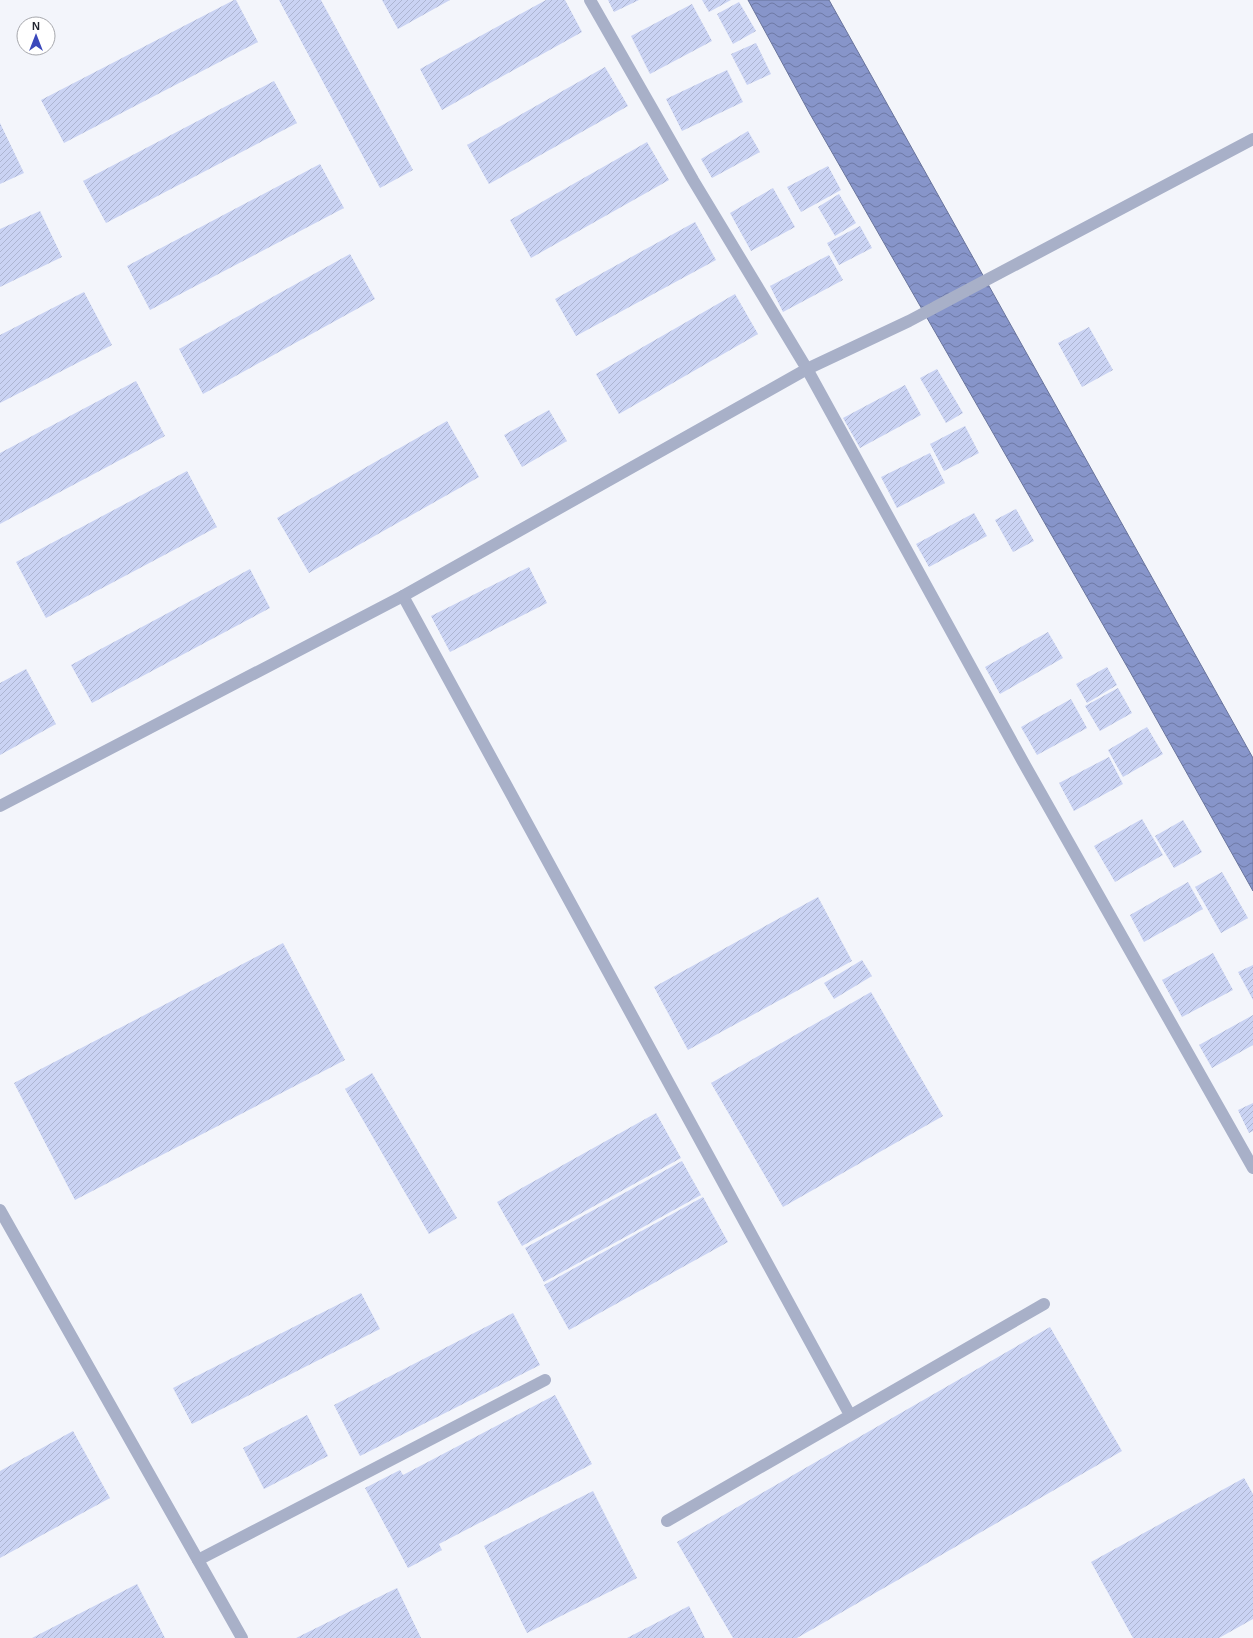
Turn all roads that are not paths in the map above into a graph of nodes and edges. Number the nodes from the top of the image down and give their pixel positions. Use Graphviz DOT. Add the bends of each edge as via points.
graph roads {
  1 [pos="590,0"];
  2 [pos="1253,139"];
  3 [pos="807,369"];
  4 [pos="403,596"];
  5 [pos="0,806"];
  6 [pos="1253,1168"];
  7 [pos="0,1210"];
  8 [pos="1044,1304"];
  9 [pos="545,1380"];
  10 [pos="850,1415"];
  11 [pos="667,1521"];
  12 [pos="198,1560"];
  13 [pos="242,1638"];
  1 -- 3 [label="street" via="693,180"];
  2 -- 3 [label="street" via="909,321"];
  3 -- 4 [label="street"];
  3 -- 6 [label="street" via="1022,760"];
  4 -- 5 [label="street"];
  4 -- 10 [label="street"];
  7 -- 12 [label="street"];
  8 -- 10 [label="street"];
  9 -- 12 [label="street"];
  10 -- 11 [label="street"];
  12 -- 13 [label="street"];
}
